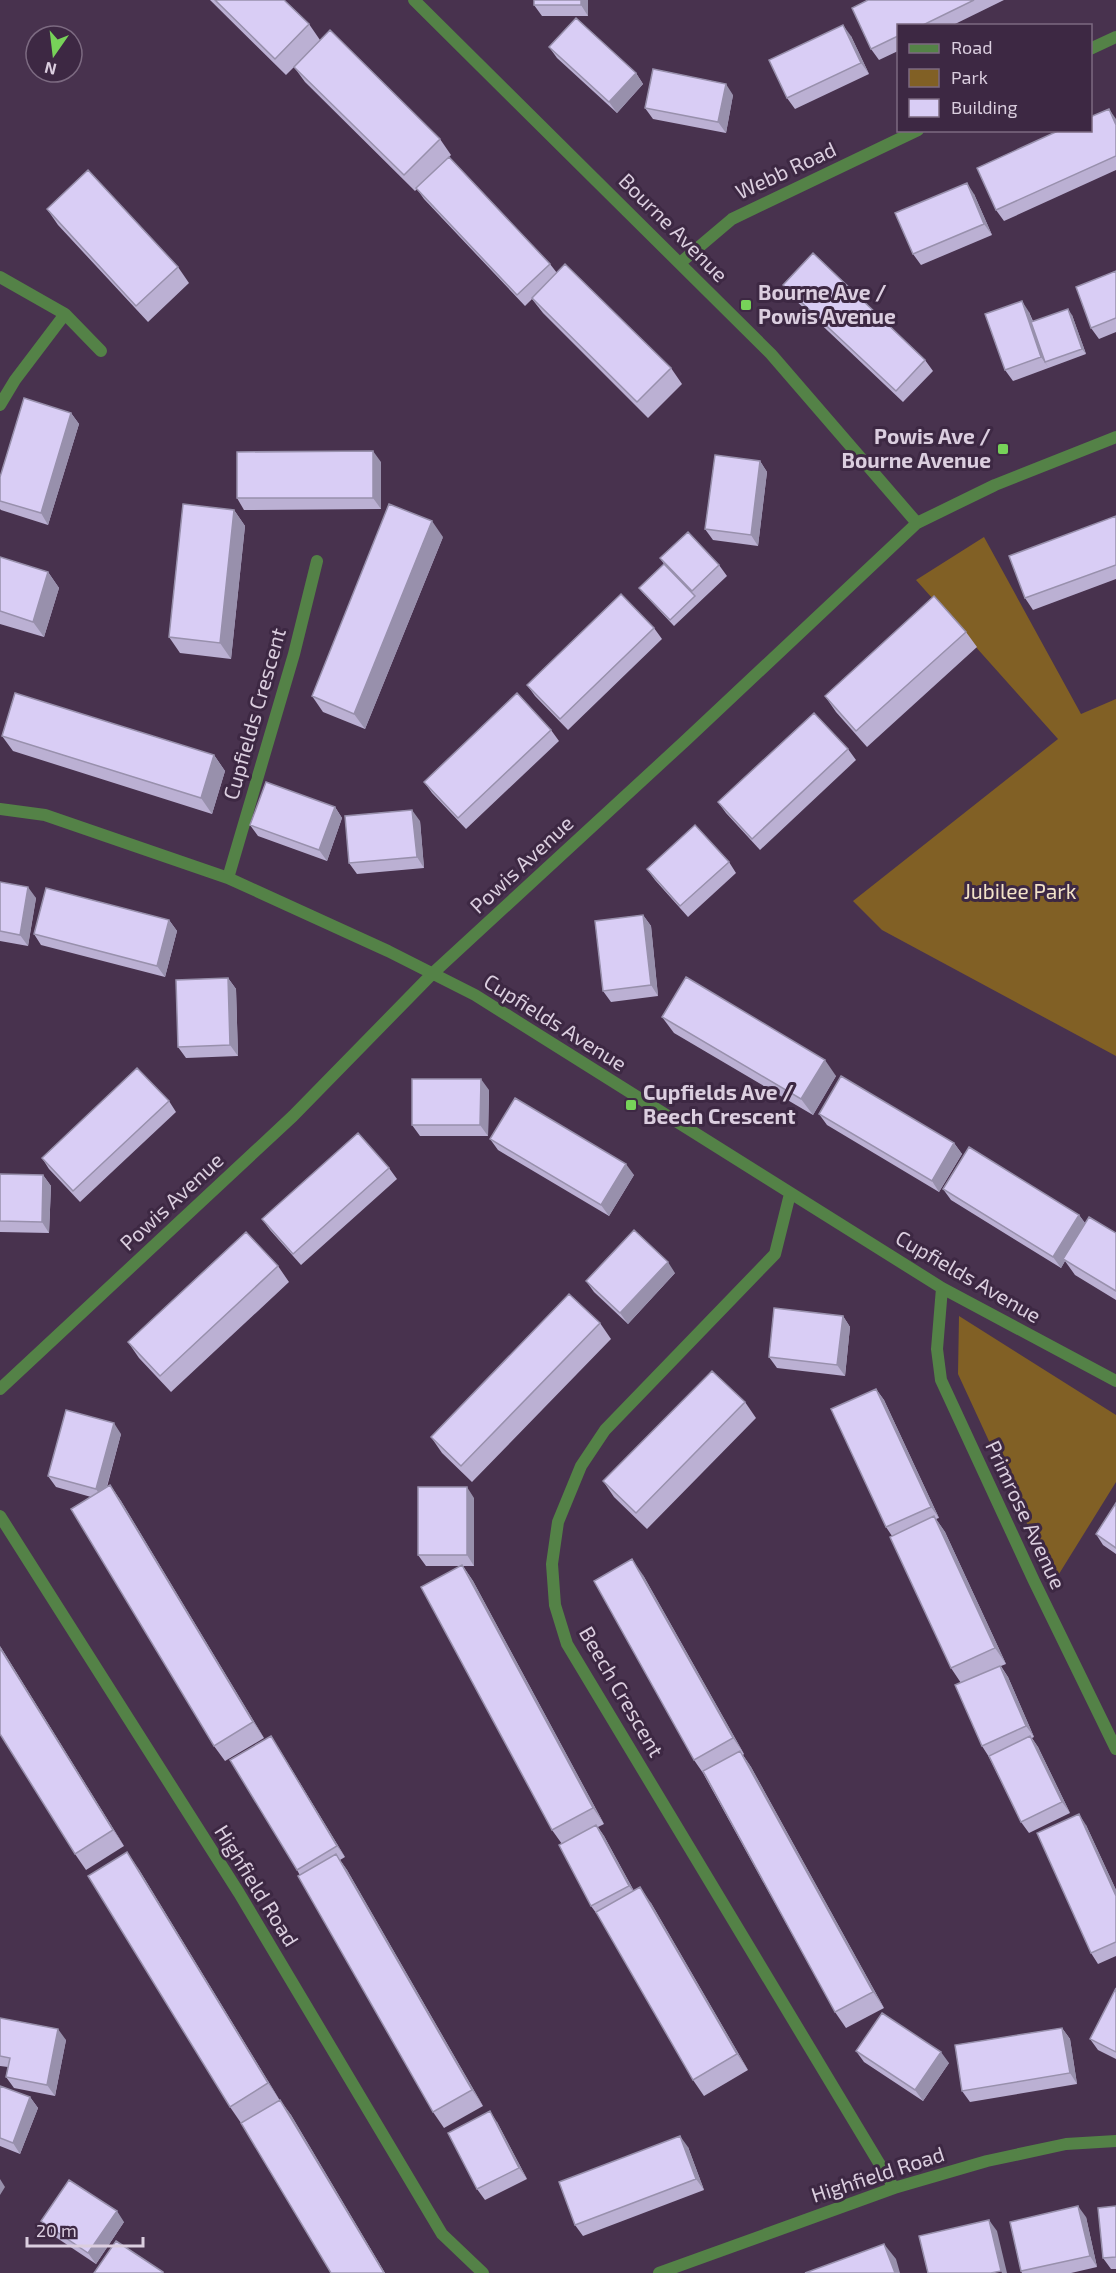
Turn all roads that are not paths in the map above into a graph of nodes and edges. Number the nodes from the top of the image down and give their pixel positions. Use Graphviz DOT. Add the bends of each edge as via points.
graph roads {
  1 [pos="414,0"];
  2 [pos="1116,37"];
  3 [pos="1092,48"];
  4 [pos="914,132"];
  5 [pos="680,263"];
  6 [pos="0,277"];
  7 [pos="65,314"];
  8 [pos="101,351"];
  9 [pos="0,405"];
  10 [pos="1116,437"];
  11 [pos="917,523"];
  12 [pos="316,561"];
  13 [pos="0,809"];
  14 [pos="228,878"];
  15 [pos="432,974"];
  16 [pos="790,1194"];
  17 [pos="942,1288"];
  18 [pos="1116,1381"];
  19 [pos="0,1389"];
  20 [pos="0,1516"];
  21 [pos="1116,1749"];
  22 [pos="1116,2141"];
  23 [pos="894,2188"];
  24 [pos="483,2273"];
  25 [pos="659,2273"];
  1 -- 5 [label="street, Bourne Avenue"];
  2 -- 3 [label="street"];
  4 -- 5 [label="street, Webb Road" via="732,219"];
  5 -- 11 [label="street, Bourne Avenue" via="771,354"];
  6 -- 7 [label="street"];
  7 -- 8 [label="street"];
  7 -- 9 [label="street"];
  10 -- 11 [label="street, Powis Avenue" via="995,485"];
  11 -- 15 [label="street, Powis Avenue"];
  12 -- 14 [label="street, Cupfields Crescent" via="294,654"];
  13 -- 14 [label="street, Cupfields Avenue" via="45,815"];
  14 -- 15 [label="street, Cupfields Avenue"];
  15 -- 16 [label="street, Cupfields Avenue" via="475,995"];
  15 -- 19 [label="street, Powis Avenue" via="293,1116"];
  16 -- 17 [label="street, Cupfields Avenue"];
  16 -- 23 [label="street, Beech Crescent" via="775,1254 605,1430 581,1466 558,1522 552,1564 555,1605 567,1644"];
  17 -- 18 [label="street, Cupfields Avenue"];
  17 -- 21 [label="street, Primrose Avenue" via="937,1349 941,1380"];
  20 -- 24 [label="street, Highfield Road" via="238,1893 442,2234"];
  22 -- 23 [label="street, Highfield Road" via="1066,2144"];
  23 -- 25 [label="street, Highfield Road"];
}
